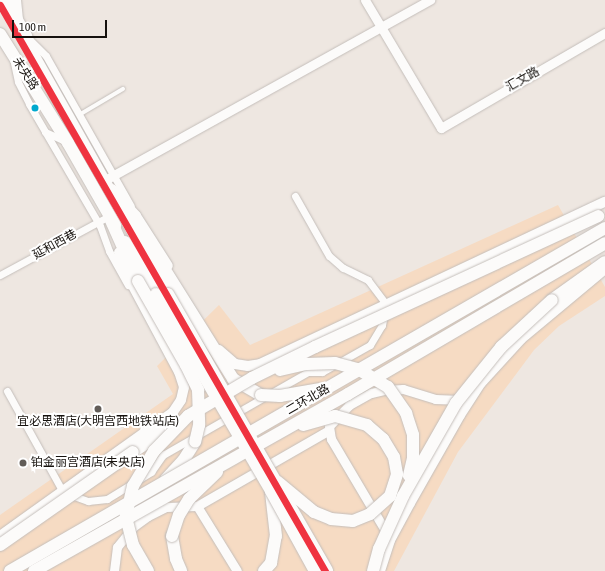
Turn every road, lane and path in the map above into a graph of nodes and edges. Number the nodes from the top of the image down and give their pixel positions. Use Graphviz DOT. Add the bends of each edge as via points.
graph roads {
  1 [pos="6,0"];
  2 [pos="16,0"];
  3 [pos="364,0"];
  4 [pos="430,0"];
  5 [pos="19,23"];
  6 [pos="379,26"];
  7 [pos="605,33"];
  8 [pos="0,34"];
  9 [pos="12,55"];
  10 [pos="123,90"];
  11 [pos="75,117"];
  12 [pos="84,123"];
  13 [pos="45,132"];
  14 [pos="68,143"];
  15 [pos="83,144"];
  16 [pos="109,180"];
  17 [pos="296,196"];
  18 [pos="605,202"];
  19 [pos="120,210"];
  20 [pos="601,214"];
  21 [pos="104,218"];
  22 [pos="605,228"];
  23 [pos="605,243"];
  24 [pos="605,262"];
  25 [pos="605,269"];
  26 [pos="0,275"];
  27 [pos="162,294"];
  28 [pos="386,304"];
  29 [pos="252,378"];
  30 [pos="332,386"];
  31 [pos="7,391"];
  32 [pos="470,399"];
  33 [pos="188,416"];
  34 [pos="329,430"];
  35 [pos="283,431"];
  36 [pos="229,460"];
  37 [pos="161,485"];
  38 [pos="274,486"];
  39 [pos="62,492"];
  40 [pos="403,496"];
  41 [pos="197,506"];
  42 [pos="0,536"];
  43 [pos="390,540"];
  44 [pos="0,545"];
  45 [pos="10,571"];
  46 [pos="34,571"];
  47 [pos="114,571"];
  48 [pos="148,571"];
  49 [pos="181,571"];
  50 [pos="237,571"];
  51 [pos="264,571"];
  52 [pos="315,571"];
  53 [pos="327,571"];
  54 [pos="373,571"];
  55 [pos="380,571"];
  1 -- 5 [label="main road, 未央路"];
  2 -- 5 [label="street"];
  3 -- 6 [label="street"];
  4 -- 6 [label="street"];
  5 -- 11 [label="main road, 未央路" via="35,58"];
  6 -- 7 [label="street, 汇文路" via="441,128"];
  6 -- 16 [label="street"];
  8 -- 9 [label="main road, 未央路"];
  9 -- 13 [label="street" via="18,82"];
  9 -- 14 [label="main road, 未央路"];
  10 -- 11 [label="lane"];
  11 -- 12 [label="street"];
  11 -- 15 [label="main road, 未央路"];
  12 -- 15 [label="street"];
  12 -- 16 [label="street"];
  13 -- 14 [label="street"];
  13 -- 21 [label="street"];
  14 -- 21 [label="main road, 未央路" via="97,194"];
  15 -- 16 [label="main road, 未央路"];
  16 -- 19 [label="main road, 未央路"];
  16 -- 28 [label="main road" via="136,216 218,348 235,364 260,364"];
  17 -- 28 [label="street" via="329,256 342,268 368,280"];
  18 -- 28 [label="main road"];
  19 -- 27 [label="main road, 未央路"];
  19 -- 30 [label="main road, bridge" via="160,262 233,379 261,395 296,394"];
  20 -- 29 [label="main road, bridge" via="382,314"];
  21 -- 26 [label="street, 延和西巷"];
  21 -- 27 [label="main road, 未央路"];
  21 -- 37 [label="main road, bridge" via="198,390 199,425 195,442 184,461"];
  21 -- 39 [label="main road" via="140,300 183,382 184,392 173,412"];
  22 -- 30 [label="main road, 二环北路, bridge"];
  23 -- 35 [label="main road, 二环北路, bridge"];
  24 -- 40 [label="main road, bridge" via="552,300 515,332 470,383 443,422"];
  25 -- 32 [label="main road" via="521,339 495,365"];
  27 -- 38 [label="main road, 未央路, bridge"];
  28 -- 39 [label="street" via="382,325 370,345 322,372 308,372 162,455 151,472 107,498 88,501"];
  29 -- 33 [label="main road, bridge"];
  29 -- 40 [label="main road, bridge" via="307,364 327,363 347,365 381,381 401,404 413,435 413,458"];
  30 -- 37 [label="main road, 二环北路, bridge"];
  31 -- 39 [label="street"];
  32 -- 34 [label="street" via="443,400 402,389 378,392 357,400 340,412"];
  32 -- 43 [label="main road"];
  33 -- 44 [label="main road, bridge"];
  33 -- 48 [label="main road, bridge" via="154,451 132,486 126,516 133,545"];
  34 -- 41 [label="street"];
  34 -- 43 [label="street" via="331,439"];
  35 -- 36 [label="main road, 二环北路, bridge"];
  35 -- 38 [label="main road, bridge" via="335,416 367,425 383,439 394,457 397,474 390,496 370,514 353,521 331,519 314,512"];
  36 -- 46 [label="main road, 二环北路, bridge"];
  36 -- 49 [label="main road, bridge" via="189,499 179,515 172,536"];
  37 -- 45 [label="main road, 二环北路, bridge"];
  38 -- 51 [label="main road" via="276,536 271,563"];
  38 -- 52 [label="main road, 未央路, bridge"];
  38 -- 53 [label="main road, 未央路, bridge"];
  39 -- 42 [label="main road"];
  40 -- 54 [label="main road, bridge" via="379,549"];
  41 -- 47 [label="street" via="166,507 134,526 117,547"];
  41 -- 50 [label="street"];
  43 -- 55 [label="main road"];
}
